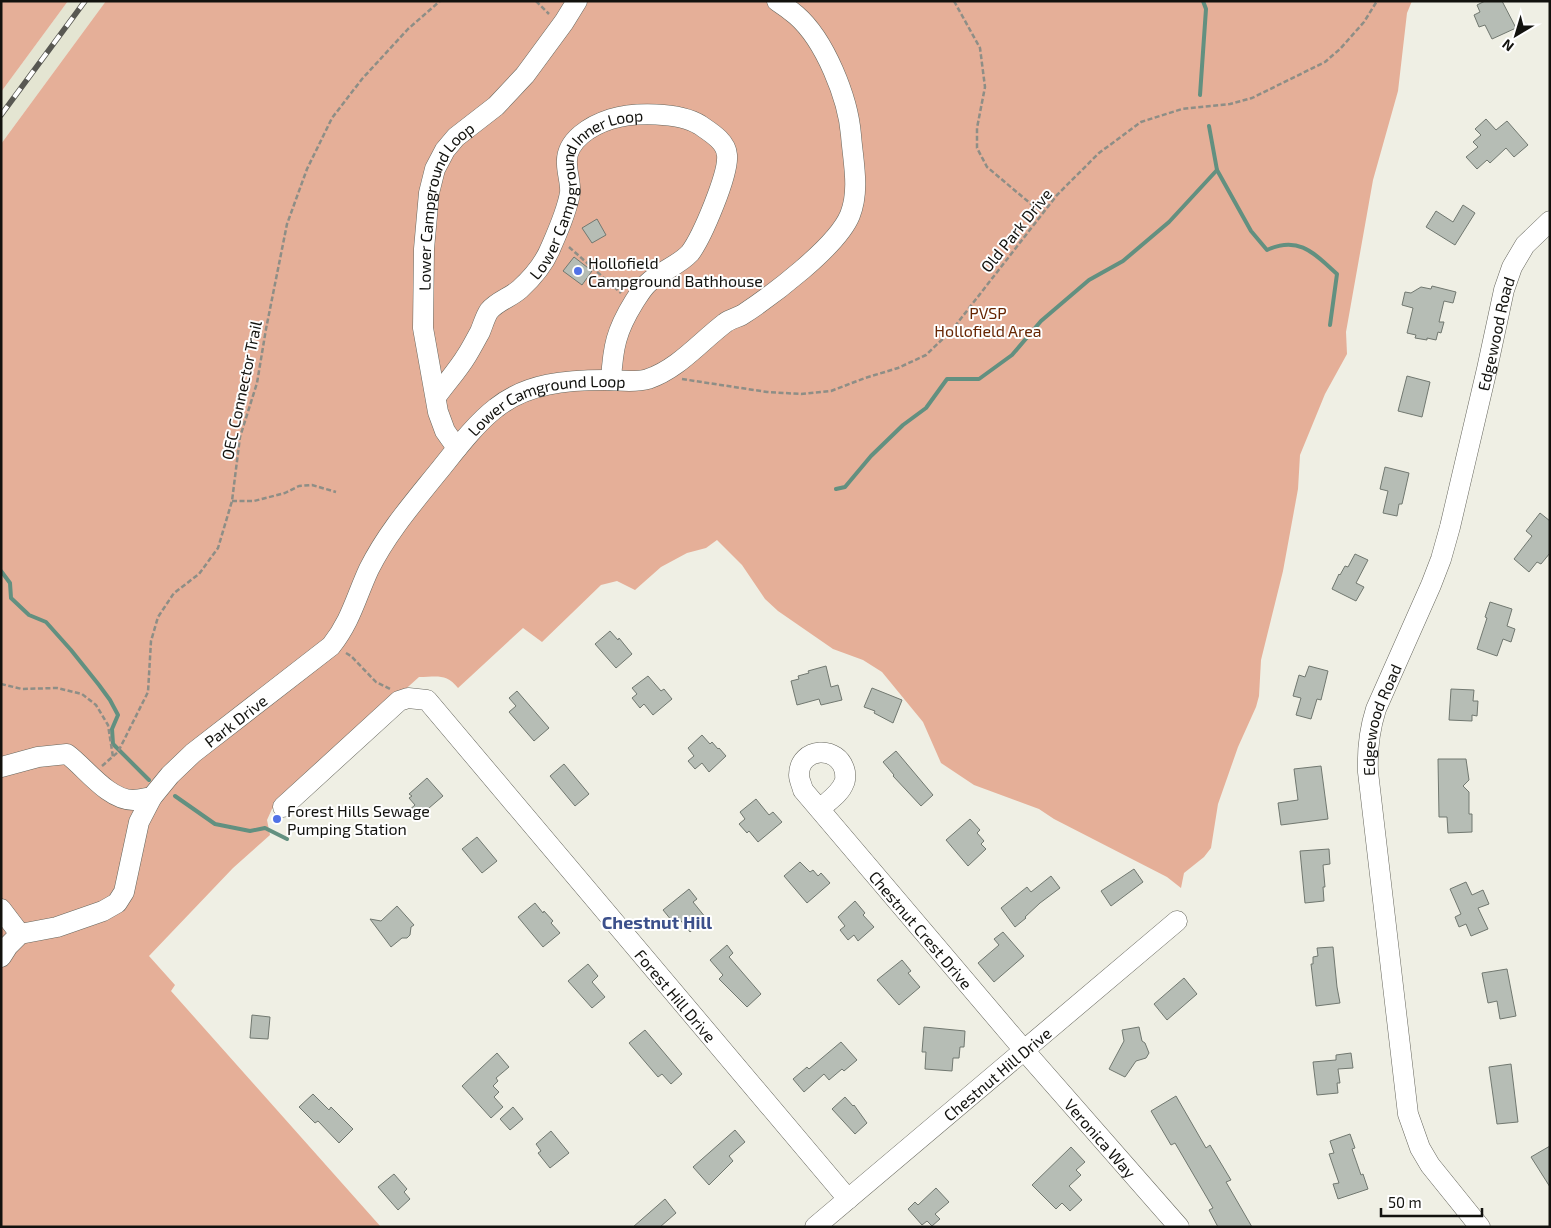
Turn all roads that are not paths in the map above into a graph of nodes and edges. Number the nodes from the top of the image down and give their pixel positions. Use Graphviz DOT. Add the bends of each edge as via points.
graph roads {
  1 [pos="577,1"];
  2 [pos="777,1"];
  3 [pos="1550,221"];
  4 [pos="611,380"];
  5 [pos="436,397"];
  6 [pos="457,448"];
  7 [pos="1,766"];
  8 [pos="152,797"];
  9 [pos="283,807"];
  10 [pos="820,809"];
  11 [pos="1,909"];
  12 [pos="1177,921"];
  13 [pos="20,934"];
  14 [pos="1,957"];
  15 [pos="1023,1049"];
  16 [pos="848,1199"];
  17 [pos="815,1227"];
  18 [pos="1179,1227"];
  19 [pos="1480,1227"];
  1 -- 5 [label="street, Lower Campground Loop" via="525,75 496,106 456,137 435,169 429,193 424,249 423,328"];
  2 -- 4 [label="street, Lower Camground Loop" via="797,16 813,36 842,91 850,120 855,178 854,205 849,218 821,253 779,289 728,320 673,366 648,379 631,382"];
  3 -- 19 [label="street, Edgewood Road" via="1525,245 1504,290 1441,559 1376,709 1367,748 1408,1114 1430,1165"];
  4 -- 5 [label="street, Lower Campground Inner Loop" via="614,344 621,324 647,284 690,252 721,186 726,166 728,154 714,134 672,116 624,115 600,122 587,130 569,149 566,161 570,191 551,248 519,290 488,312 466,356"];
  4 -- 6 [label="street, Lower Camground Loop" via="570,381 516,394 494,409"];
  5 -- 6 [label="street, Lower Campground Loop" via="445,431"];
  6 -- 8 [label="street, Park Drive" via="391,531 369,569 352,615 331,646 193,753"];
  7 -- 8 [label="street" via="67,754 112,794 132,800"];
  8 -- 13 [label="street, Park Drive" via="139,822 130,871 117,903 57,927"];
  9 -- 16 [label="street, Forest Hill Drive" via="400,701 408,698 427,700"];
  10 -- 10 [label="street, Chestnut Crest Drive" via="803,790 798,777 806,758 816,752 828,752 837,757 846,776 838,792"];
  10 -- 15 [label="street, Chestnut Crest Drive"];
  11 -- 13 [label="street"];
  12 -- 15 [label="street, Chestnut Hill Drive"];
  13 -- 14 [label="street"];
  15 -- 16 [label="street, Chestnut Hill Drive"];
  15 -- 18 [label="street, Veronica Way"];
  16 -- 17 [label="street, Chestnut Hill Drive"];
}
